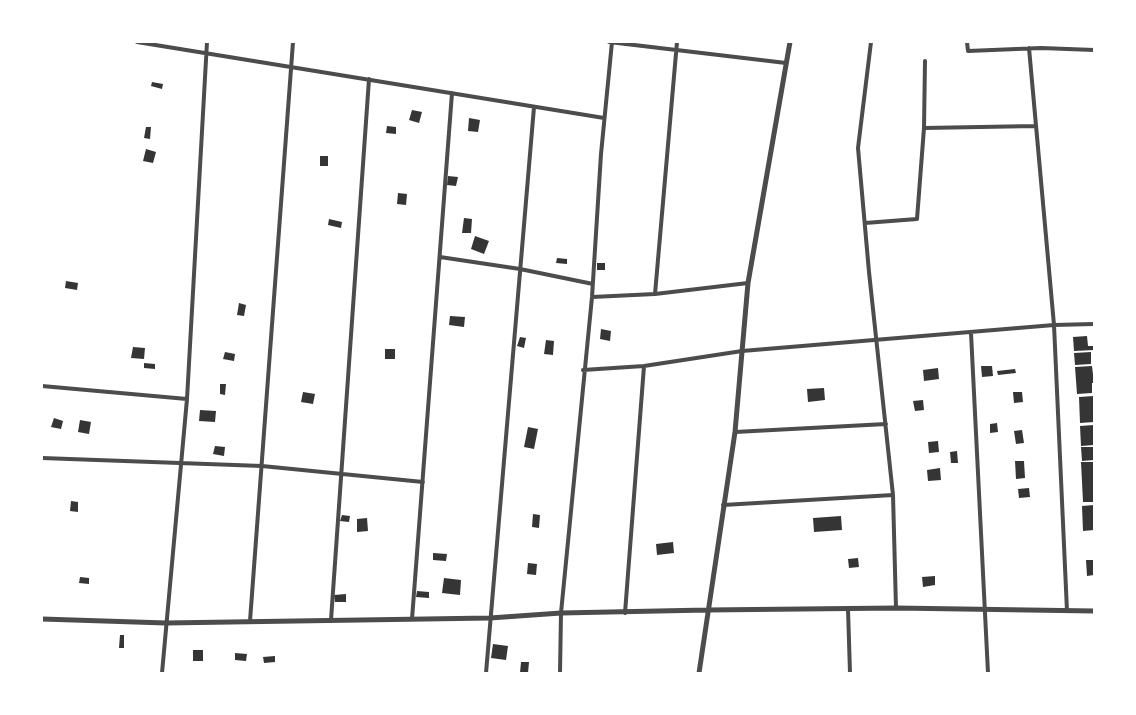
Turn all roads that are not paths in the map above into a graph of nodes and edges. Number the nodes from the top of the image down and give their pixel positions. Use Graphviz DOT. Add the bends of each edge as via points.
graph roads {
  1 [pos="137,42"];
  2 [pos="207,42"];
  3 [pos="293,42"];
  4 [pos="609,42"];
  5 [pos="612,42"];
  6 [pos="677,42"];
  7 [pos="790,42"];
  8 [pos="871,42"];
  9 [pos="967,42"];
  10 [pos="1040,42"];
  11 [pos="625,43"];
  12 [pos="1029,48"];
  13 [pos="1040,48"];
  14 [pos="1094,50"];
  15 [pos="676,51"];
  16 [pos="206,52"];
  17 [pos="925,61"];
  18 [pos="786,63"];
  19 [pos="290,66"];
  20 [pos="369,80"];
  21 [pos="452,93"];
  22 [pos="534,107"];
  23 [pos="604,118"];
  24 [pos="1036,126"];
  25 [pos="924,128"];
  26 [pos="865,223"];
  27 [pos="440,257"];
  28 [pos="520,269"];
  29 [pos="748,283"];
  30 [pos="593,284"];
  31 [pos="655,294"];
  32 [pos="592,296"];
  33 [pos="1094,324"];
  34 [pos="1054,325"];
  35 [pos="971,333"];
  36 [pos="877,341"];
  37 [pos="742,351"];
  38 [pos="644,366"];
  39 [pos="583,370"];
  40 [pos="42,386"];
  41 [pos="187,399"];
  42 [pos="886,424"];
  43 [pos="734,432"];
  44 [pos="42,458"];
  45 [pos="181,465"];
  46 [pos="262,466"];
  47 [pos="341,475"];
  48 [pos="423,482"];
  49 [pos="893,495"];
  50 [pos="723,505"];
  51 [pos="896,608"];
  52 [pos="848,609"];
  53 [pos="707,610"];
  54 [pos="985,610"];
  55 [pos="1094,610"];
  56 [pos="1067,611"];
  57 [pos="625,612"];
  58 [pos="561,613"];
  59 [pos="490,618"];
  60 [pos="42,619"];
  61 [pos="412,619"];
  62 [pos="331,620"];
  63 [pos="250,622"];
  64 [pos="166,623"];
  65 [pos="162,673"];
  66 [pos="486,673"];
  67 [pos="560,673"];
  68 [pos="699,673"];
  69 [pos="850,673"];
  70 [pos="988,673"];
  1 -- 16 [label="street"];
  2 -- 16 [label="street"];
  3 -- 19 [label="street"];
  4 -- 5 [label="street"];
  5 -- 11 [label="street"];
  5 -- 23 [label="street"];
  6 -- 15 [label="street"];
  7 -- 18 [label="street"];
  8 -- 26 [label="street" via="858,148"];
  9 -- 12 [label="street" via="968,51"];
  10 -- 13 [label="street"];
  11 -- 15 [label="street"];
  12 -- 13 [label="street"];
  12 -- 24 [label="street"];
  13 -- 14 [label="street"];
  15 -- 18 [label="street"];
  15 -- 31 [label="street"];
  16 -- 19 [label="street"];
  16 -- 41 [label="street"];
  17 -- 25 [label="street"];
  18 -- 29 [label="street"];
  19 -- 20 [label="street"];
  19 -- 46 [label="street"];
  20 -- 21 [label="street"];
  20 -- 47 [label="street"];
  21 -- 22 [label="street"];
  21 -- 27 [label="street"];
  22 -- 23 [label="street"];
  22 -- 28 [label="street"];
  23 -- 30 [label="street"];
  24 -- 25 [label="street"];
  24 -- 34 [label="street"];
  25 -- 26 [label="street" via="917,219"];
  26 -- 36 [label="street"];
  27 -- 28 [label="street"];
  27 -- 48 [label="street"];
  28 -- 30 [label="street"];
  28 -- 59 [label="street"];
  29 -- 31 [label="street"];
  29 -- 37 [label="street"];
  30 -- 32 [label="street"];
  31 -- 32 [label="street"];
  32 -- 39 [label="street"];
  33 -- 34 [label="street"];
  34 -- 35 [label="street"];
  34 -- 56 [label="street"];
  35 -- 36 [label="street"];
  35 -- 54 [label="street"];
  36 -- 37 [label="street"];
  36 -- 42 [label="street"];
  37 -- 38 [label="street"];
  37 -- 43 [label="street"];
  38 -- 39 [label="street"];
  38 -- 57 [label="street"];
  39 -- 58 [label="street"];
  40 -- 41 [label="street"];
  41 -- 45 [label="street"];
  42 -- 43 [label="street"];
  42 -- 49 [label="street"];
  43 -- 50 [label="street"];
  44 -- 45 [label="street"];
  45 -- 46 [label="street"];
  45 -- 64 [label="street"];
  46 -- 47 [label="street"];
  46 -- 63 [label="street"];
  47 -- 48 [label="street"];
  47 -- 62 [label="street"];
  48 -- 61 [label="street"];
  49 -- 50 [label="street"];
  49 -- 51 [label="street"];
  50 -- 53 [label="street"];
  51 -- 52 [label="street"];
  51 -- 54 [label="street"];
  52 -- 53 [label="street"];
  52 -- 69 [label="street"];
  53 -- 57 [label="street"];
  53 -- 68 [label="street"];
  54 -- 56 [label="street"];
  54 -- 70 [label="street"];
  55 -- 56 [label="street"];
  57 -- 58 [label="street"];
  58 -- 59 [label="street"];
  58 -- 67 [label="street"];
  59 -- 61 [label="street"];
  59 -- 66 [label="street"];
  60 -- 64 [label="street"];
  61 -- 62 [label="street"];
  62 -- 63 [label="street"];
  63 -- 64 [label="street"];
  64 -- 65 [label="street"];
}
